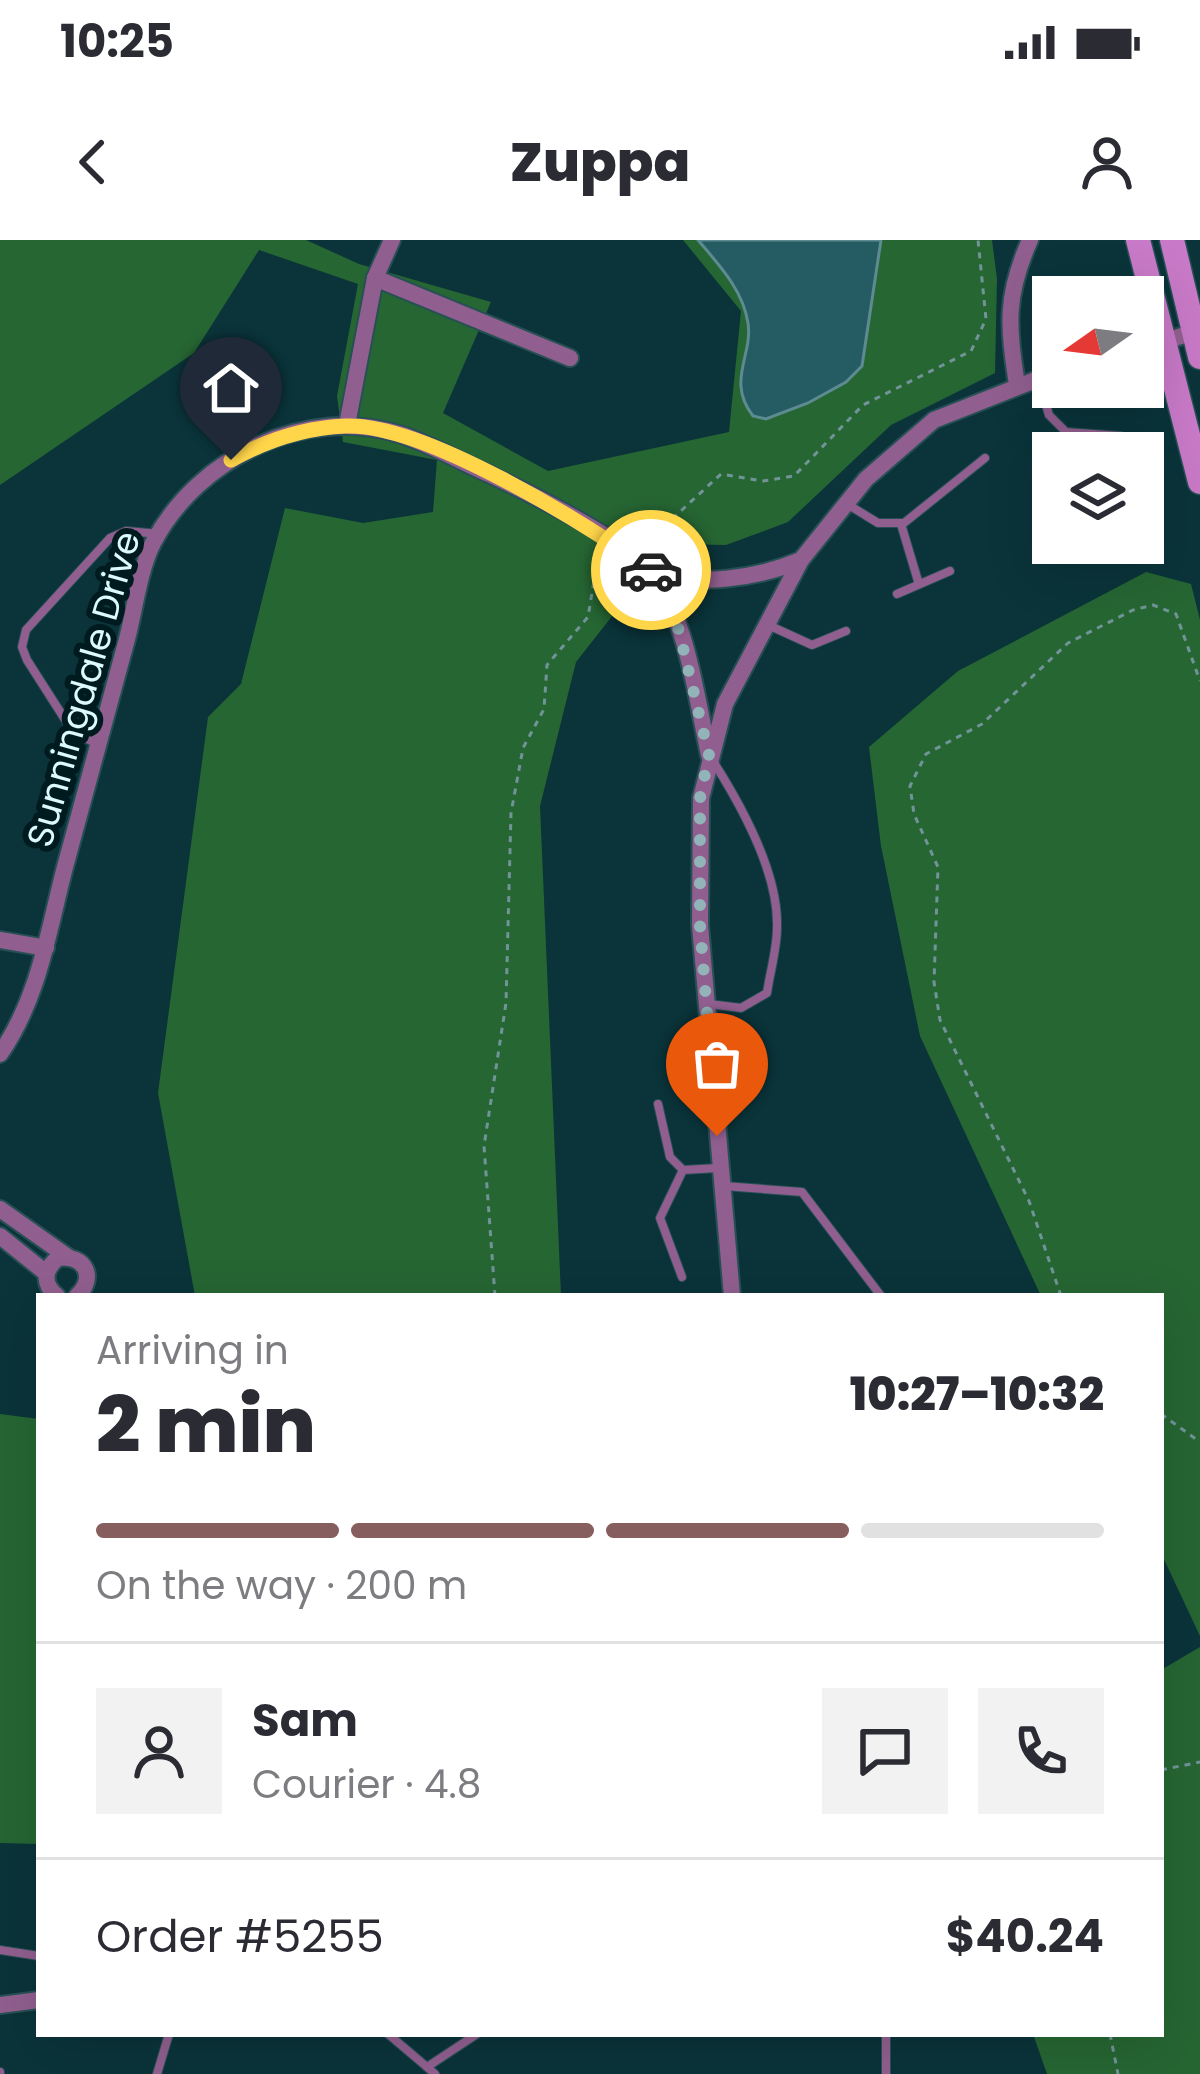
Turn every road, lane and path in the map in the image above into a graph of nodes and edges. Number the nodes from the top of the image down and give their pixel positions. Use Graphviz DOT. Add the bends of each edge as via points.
graph roads {
  1 [pos="392,240"];
  2 [pos="978,240"];
  3 [pos="1030,240"];
  4 [pos="1138,240"];
  5 [pos="1172,240"];
  6 [pos="1143,276"];
  7 [pos="375,278"];
  8 [pos="1197,330"];
  9 [pos="1164,342"];
  10 [pos="1200,357"];
  11 [pos="570,358"];
  12 [pos="1164,376"];
  13 [pos="1032,380"];
  14 [pos="1017,385"];
  15 [pos="1048,408"];
  16 [pos="347,425"];
  17 [pos="1066,432"];
  18 [pos="985,458"];
  19 [pos="1200,482"];
  20 [pos="846,504"];
  21 [pos="901,524"];
  22 [pos="160,534"];
  23 [pos="607,539"];
  24 [pos="802,560"];
  25 [pos="651,571"];
  26 [pos="950,571"];
  27 [pos="918,581"];
  28 [pos="897,594"];
  29 [pos="766,624"];
  30 [pos="846,631"];
  31 [pos="1200,681"];
  32 [pos="98,744"];
  33 [pos="709,755"];
  34 [pos="0,940"];
  35 [pos="46,948"];
  36 [pos="707,1004"];
  37 [pos="0,1054"];
  38 [pos="658,1104"];
  39 [pos="683,1170"];
  40 [pos="720,1177"];
  41 [pos="0,1209"];
  42 [pos="29,1228"];
  43 [pos="0,1236"];
  44 [pos="17,1247"];
  45 [pos="68,1256"];
  46 [pos="46,1273"];
  47 [pos="682,1277"];
  48 [pos="55,1293"];
  49 [pos="79,1293"];
  50 [pos="495,1293"];
  51 [pos="732,1293"];
  52 [pos="878,1293"];
  53 [pos="1060,1293"];
  54 [pos="1164,1416"];
  55 [pos="1200,1442"];
  56 [pos="1200,1762"];
  57 [pos="1164,1769"];
  58 [pos="0,1950"];
  59 [pos="36,1956"];
  60 [pos="36,2000"];
  61 [pos="0,2005"];
  62 [pos="168,2037"];
  63 [pos="391,2037"];
  64 [pos="473,2037"];
  65 [pos="886,2037"];
  66 [pos="1111,2037"];
  67 [pos="431,2071"];
  68 [pos="157,2074"];
  69 [pos="886,2074"];
  70 [pos="1118,2074"];
  1 -- 7 [label="street"];
  2 -- 23 [label="path" via="986,319 965,357 863,404 794,476 721,475 659,531 623,524"];
  3 -- 14 [label="street" via="1012,281 1007,322"];
  4 -- 6 [label="main road"];
  5 -- 8 [label="main road"];
  7 -- 11 [label="street"];
  7 -- 16 [label="street"];
  8 -- 9 [label="street"];
  8 -- 10 [label="main road"];
  12 -- 19 [label="main road"];
  13 -- 14 [label="street"];
  14 -- 20 [label="street" via="934,420"];
  15 -- 17 [label="lane"];
  16 -- 22 [label="street, Sunningdale Drive" via="302,430 231,460"];
  16 -- 23 [label="street, Sunningdale Drive" via="415,441"];
  18 -- 21 [label="lane"];
  20 -- 21 [label="lane" via="878,523"];
  20 -- 24 [label="street"];
  21 -- 27 [label="lane"];
  22 -- 32 [label="street, Sunningdale Drive"];
  22 -- 32 [label="lane" via="110,538 22,640 73,732"];
  23 -- 25 [label="street, Sunningdale Drive"];
  23 -- 50 [label="path" via="588,617 547,665 544,709 526,741 511,812 506,1003 484,1146"];
  24 -- 25 [label="street, Sunningdale Drive" via="769,574 679,581"];
  24 -- 29 [label="street"];
  25 -- 33 [label="street, Sunningdale Drive" via="678,627"];
  26 -- 27 [label="lane"];
  27 -- 28 [label="lane"];
  29 -- 30 [label="lane" via="812,645"];
  29 -- 33 [label="street"];
  31 -- 53 [label="path" via="1183,624 1167,608 1111,618 1068,643 982,724 926,754 910,786 940,878 940,1020 1028,1201"];
  32 -- 35 [label="street, Sunningdale Drive"];
  33 -- 36 [label="street" via="700,798"];
  33 -- 36 [label="lane" via="760,851 778,925 766,993 741,1008"];
  34 -- 35 [label="street"];
  35 -- 37 [label="street, Sunningdale Drive" via="23,1020"];
  36 -- 40 [label="street"];
  38 -- 39 [label="lane" via="670,1157"];
  39 -- 40 [label="lane"];
  39 -- 47 [label="lane" via="660,1218"];
  40 -- 51 [label="street"];
  40 -- 52 [label="lane" via="802,1192"];
  41 -- 42 [label="street"];
  42 -- 44 [label="street"];
  42 -- 45 [label="street"];
  43 -- 44 [label="street"];
  44 -- 46 [label="street"];
  45 -- 46 [label="street"];
  45 -- 49 [label="street" via="88,1274"];
  46 -- 48 [label="street"];
  54 -- 55 [label="path"];
  56 -- 57 [label="path"];
  58 -- 59 [label="lane"];
  60 -- 61 [label="street"];
  62 -- 68 [label="lane"];
  63 -- 67 [label="lane"];
  64 -- 67 [label="lane"];
  65 -- 69 [label="lane"];
  66 -- 70 [label="path"];
}
